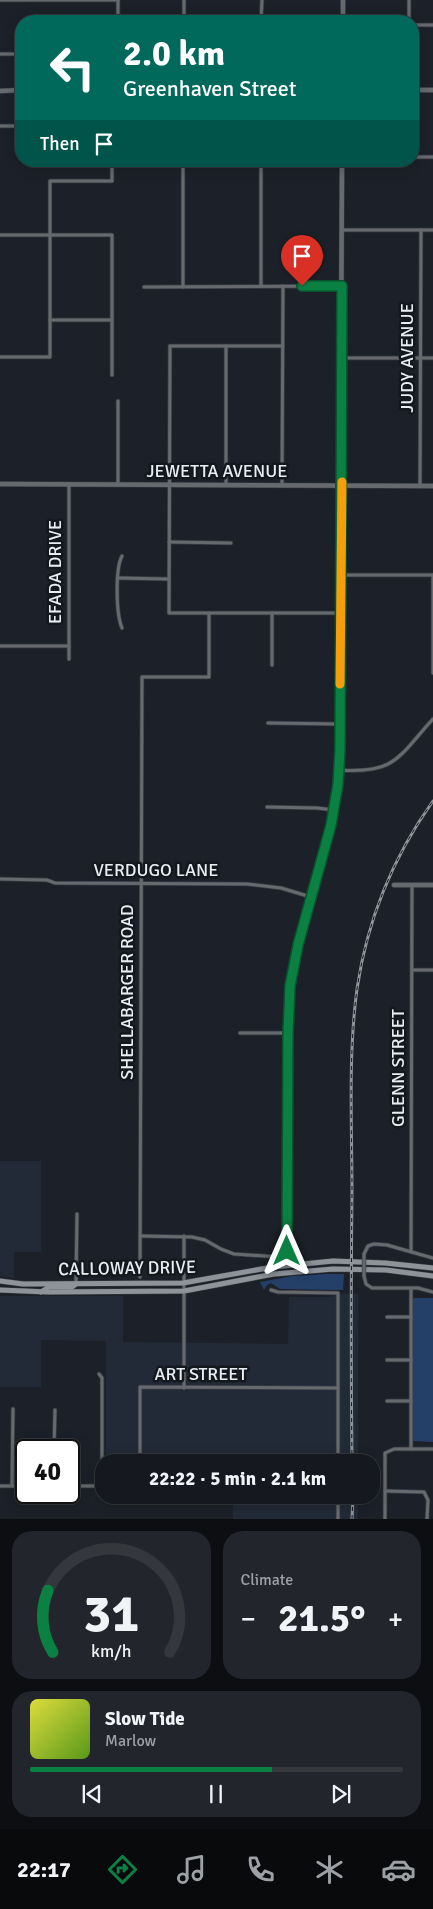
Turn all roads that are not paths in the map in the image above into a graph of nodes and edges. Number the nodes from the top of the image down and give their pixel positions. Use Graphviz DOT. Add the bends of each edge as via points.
graph roads {
  1 [pos="0,0"];
  2 [pos="118,0"];
  3 [pos="184,0"];
  4 [pos="262,0"];
  5 [pos="343,0"];
  6 [pos="409,0"];
  7 [pos="118,15"];
  8 [pos="184,15"];
  9 [pos="262,15"];
  10 [pos="343,15"];
  11 [pos="408,15"];
  12 [pos="419,25"];
  13 [pos="433,25"];
  14 [pos="0,54"];
  15 [pos="15,54"];
  16 [pos="15,90"];
  17 [pos="419,90"];
  18 [pos="433,90"];
  19 [pos="0,91"];
  20 [pos="0,126"];
  21 [pos="15,126"];
  22 [pos="419,157"];
  23 [pos="433,157"];
  24 [pos="112,167"];
  25 [pos="183,167"];
  26 [pos="261,167"];
  27 [pos="342,167"];
  28 [pos="342,230"];
  29 [pos="421,230"];
  30 [pos="433,230"];
  31 [pos="0,235"];
  32 [pos="50,235"];
  33 [pos="261,286"];
  34 [pos="283,286"];
  35 [pos="342,286"];
  36 [pos="144,287"];
  37 [pos="183,287"];
  38 [pos="50,320"];
  39 [pos="112,320"];
  40 [pos="226,346"];
  41 [pos="283,346"];
  42 [pos="0,357"];
  43 [pos="341,358"];
  44 [pos="421,358"];
  45 [pos="433,358"];
  46 [pos="112,375"];
  47 [pos="118,401"];
  48 [pos="0,484"];
  49 [pos="69,484"];
  50 [pos="118,485"];
  51 [pos="170,485"];
  52 [pos="226,485"];
  53 [pos="282,485"];
  54 [pos="342,485"];
  55 [pos="420,486"];
  56 [pos="433,486"];
  57 [pos="170,542"];
  58 [pos="231,543"];
  59 [pos="122,556"];
  60 [pos="341,575"];
  61 [pos="433,576"];
  62 [pos="118,578"];
  63 [pos="169,578"];
  64 [pos="209,613"];
  65 [pos="272,613"];
  66 [pos="340,613"];
  67 [pos="122,628"];
  68 [pos="0,646"];
  69 [pos="69,646"];
  70 [pos="69,659"];
  71 [pos="272,665"];
  72 [pos="433,673"];
  73 [pos="433,719"];
  74 [pos="268,723"];
  75 [pos="340,724"];
  76 [pos="339,770"];
  77 [pos="267,807"];
  78 [pos="334,810"];
  79 [pos="0,880"];
  80 [pos="142,884"];
  81 [pos="394,885"];
  82 [pos="412,885"];
  83 [pos="433,885"];
  84 [pos="311,897"];
  85 [pos="412,970"];
  86 [pos="433,970"];
  87 [pos="240,1033"];
  88 [pos="288,1033"];
  89 [pos="76,1214"];
  90 [pos="140,1236"];
  91 [pos="184,1236"];
  92 [pos="287,1251"];
  93 [pos="411,1252"];
  94 [pos="433,1258"];
  95 [pos="433,1268"];
  96 [pos="433,1276"];
  97 [pos="140,1277"];
  98 [pos="0,1283"];
  99 [pos="184,1283"];
  100 [pos="76,1284"];
  101 [pos="411,1288"];
  102 [pos="0,1290"];
  103 [pos="271,1290"];
  104 [pos="184,1291"];
  105 [pos="40,1292"];
  106 [pos="433,1292"];
  107 [pos="387,1317"];
  108 [pos="411,1317"];
  109 [pos="387,1360"];
  110 [pos="411,1360"];
  111 [pos="99,1374"];
  112 [pos="184,1388"];
  113 [pos="338,1388"];
  114 [pos="411,1401"];
  115 [pos="387,1402"];
  116 [pos="13,1409"];
  117 [pos="55,1410"];
  118 [pos="54,1439"];
  119 [pos="411,1449"];
  120 [pos="433,1450"];
  121 [pos="140,1454"];
  122 [pos="338,1454"];
  123 [pos="0,1486"];
  124 [pos="12,1486"];
  125 [pos="80,1486"];
  126 [pos="385,1491"];
  127 [pos="338,1504"];
  128 [pos="338,1519"];
  129 [pos="385,1519"];
  130 [pos="426,1519"];
  1 -- 2 [label="street"];
  2 -- 7 [label="street"];
  3 -- 8 [label="street"];
  4 -- 9 [label="street"];
  5 -- 10 [label="street"];
  6 -- 11 [label="street"];
  12 -- 13 [label="street"];
  14 -- 15 [label="street"];
  16 -- 19 [label="street"];
  17 -- 18 [label="street"];
  20 -- 21 [label="street"];
  22 -- 23 [label="street"];
  24 -- 32 [label="street" via="112,181 50,181"];
  25 -- 37 [label="street"];
  26 -- 33 [label="street"];
  27 -- 28 [label="street"];
  28 -- 29 [label="street"];
  28 -- 35 [label="street"];
  29 -- 30 [label="street"];
  29 -- 44 [label="street, JUDY AVENUE"];
  31 -- 32 [label="street"];
  32 -- 38 [label="street"];
  32 -- 39 [label="street" via="112,235"];
  33 -- 34 [label="street"];
  33 -- 37 [label="street"];
  34 -- 35 [label="street"];
  34 -- 41 [label="street"];
  35 -- 43 [label="street"];
  36 -- 37 [label="street"];
  38 -- 39 [label="street"];
  38 -- 42 [label="street" via="50,357"];
  39 -- 46 [label="street"];
  40 -- 41 [label="street"];
  40 -- 51 [label="street" via="170,346"];
  40 -- 52 [label="street"];
  41 -- 53 [label="street"];
  43 -- 44 [label="street"];
  43 -- 54 [label="street"];
  44 -- 45 [label="street"];
  44 -- 55 [label="street, JUDY AVENUE"];
  47 -- 50 [label="street"];
  48 -- 49 [label="street, JEWETTA AVENUE"];
  49 -- 50 [label="street, JEWETTA AVENUE"];
  49 -- 69 [label="street, EFADA DRIVE"];
  50 -- 51 [label="street, JEWETTA AVENUE"];
  51 -- 52 [label="street, JEWETTA AVENUE"];
  51 -- 57 [label="street"];
  52 -- 53 [label="street, JEWETTA AVENUE"];
  53 -- 54 [label="street, JEWETTA AVENUE"];
  54 -- 55 [label="street, JEWETTA AVENUE"];
  54 -- 60 [label="street"];
  55 -- 56 [label="street, JEWETTA AVENUE"];
  57 -- 58 [label="street"];
  57 -- 63 [label="street"];
  59 -- 62 [label="street" via="118,562"];
  60 -- 61 [label="street"];
  60 -- 66 [label="street"];
  61 -- 72 [label="street"];
  62 -- 63 [label="street"];
  62 -- 67 [label="street" via="118,620"];
  63 -- 64 [label="street" via="169,613"];
  64 -- 65 [label="street"];
  64 -- 80 [label="street, SHELLABARGER ROAD" via="209,677 142,677"];
  65 -- 66 [label="street"];
  65 -- 71 [label="street"];
  66 -- 75 [label="street"];
  68 -- 69 [label="street"];
  69 -- 70 [label="street, EFADA DRIVE"];
  73 -- 76 [label="street" via="391,763 365,772"];
  74 -- 75 [label="street"];
  75 -- 76 [label="street"];
  76 -- 78 [label="street"];
  77 -- 78 [label="street"];
  78 -- 84 [label="street"];
  79 -- 80 [label="street, VERDUGO LANE"];
  80 -- 84 [label="street, VERDUGO LANE" via="260,885"];
  80 -- 90 [label="street, SHELLABARGER ROAD"];
  81 -- 82 [label="street"];
  82 -- 83 [label="street"];
  82 -- 85 [label="street, GLENN STREET"];
  84 -- 88 [label="street" via="294,966"];
  85 -- 86 [label="street"];
  85 -- 93 [label="street, GLENN STREET"];
  87 -- 88 [label="street"];
  88 -- 92 [label="street"];
  89 -- 100 [label="street"];
  90 -- 91 [label="street"];
  90 -- 97 [label="street, SHELLABARGER ROAD"];
  91 -- 92 [label="street" via="199,1238 234,1254 280,1257"];
  91 -- 99 [label="street"];
  93 -- 94 [label="street"];
  93 -- 101 [label="street, bridge" via="374,1244 368,1246 364,1254 366,1284 372,1288"];
  95 -- 99 [label="main road, CALLOWAY DRIVE" via="385,1262 314,1262"];
  96 -- 104 [label="main road, CALLOWAY DRIVE" via="364,1269 314,1270"];
  98 -- 100 [label="main road, CALLOWAY DRIVE"];
  99 -- 100 [label="main road, CALLOWAY DRIVE"];
  99 -- 104 [label="street"];
  100 -- 105 [label="main road" via="72,1287 49,1287"];
  101 -- 106 [label="street"];
  101 -- 108 [label="street"];
  102 -- 105 [label="main road, CALLOWAY DRIVE"];
  103 -- 113 [label="street" via="338,1293"];
  104 -- 105 [label="main road, CALLOWAY DRIVE"];
  104 -- 112 [label="street"];
  107 -- 108 [label="street"];
  108 -- 110 [label="street"];
  109 -- 110 [label="street"];
  110 -- 114 [label="street"];
  111 -- 125 [label="street" via="102,1378 102,1486"];
  112 -- 113 [label="street, ART STREET"];
  112 -- 121 [label="street, ART STREET" via="140,1387"];
  113 -- 122 [label="street"];
  114 -- 115 [label="street"];
  114 -- 119 [label="street"];
  116 -- 124 [label="street"];
  117 -- 118 [label="street"];
  119 -- 120 [label="street"];
  119 -- 126 [label="street" via="387,1451 384,1456"];
  123 -- 124 [label="street"];
  126 -- 129 [label="street"];
  126 -- 130 [label="street" via="420,1491 426,1494"];
  127 -- 128 [label="street"];
}
